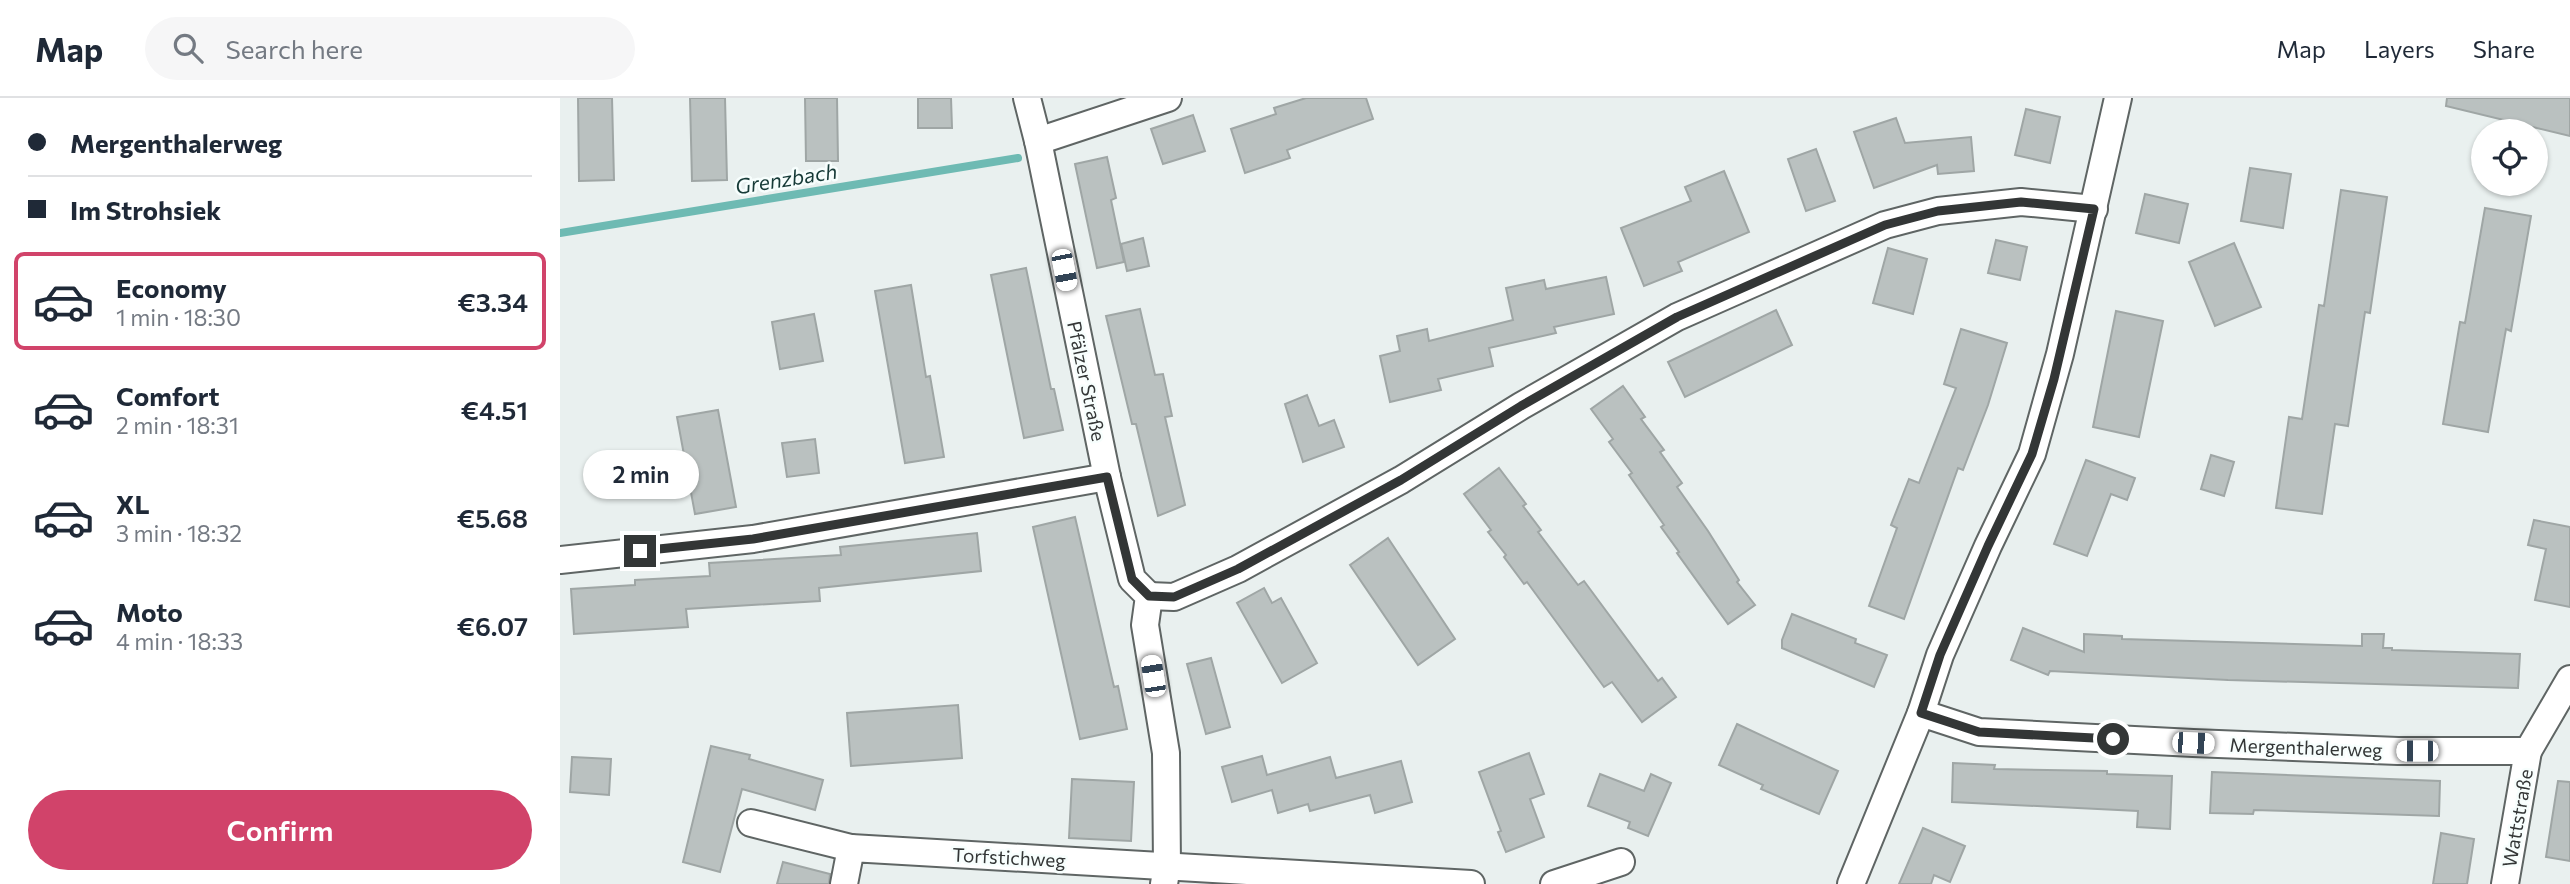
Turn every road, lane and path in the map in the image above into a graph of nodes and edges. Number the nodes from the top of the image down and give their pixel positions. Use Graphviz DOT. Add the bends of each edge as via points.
graph roads {
  1 [pos="1027,98"];
  2 [pos="1168,98"];
  3 [pos="2118,98"];
  4 [pos="1038,141"];
  5 [pos="2094,209"];
  6 [pos="1107,477"];
  7 [pos="560,560"];
  8 [pos="1149,596"];
  9 [pos="2570,680"];
  10 [pos="2563,710"];
  11 [pos="1921,713"];
  12 [pos="2528,751"];
  13 [pos="751,823"];
  14 [pos="851,848"];
  15 [pos="1621,862"];
  16 [pos="1166,875"];
  17 [pos="844,884"];
  18 [pos="1471,884"];
  19 [pos="1554,884"];
  20 [pos="1851,884"];
  21 [pos="2505,884"];
  1 -- 4 [label="street, Pfälzer Straße"];
  2 -- 4 [label="street"];
  3 -- 5 [label="street"];
  4 -- 6 [label="street, Pfälzer Straße"];
  5 -- 8 [label="street" via="2021,202 1938,211 1885,225 1677,317 1401,480 1238,569 1174,597"];
  5 -- 11 [label="street" via="2032,454 1940,655"];
  6 -- 7 [label="street" via="753,539"];
  6 -- 8 [label="street, Pfälzer Straße" via="1132,579"];
  8 -- 16 [label="street" via="1145,625 1166,753"];
  9 -- 10 [label="street"];
  10 -- 12 [label="street"];
  11 -- 12 [label="street, Mergenthalerweg" via="1979,732 2398,751"];
  11 -- 20 [label="street"];
  12 -- 21 [label="street, Wattstraße"];
  13 -- 14 [label="street, Torfstichweg"];
  14 -- 16 [label="street, Torfstichweg"];
  14 -- 17 [label="street"];
  15 -- 19 [label="street"];
  16 -- 18 [label="street"];
}
